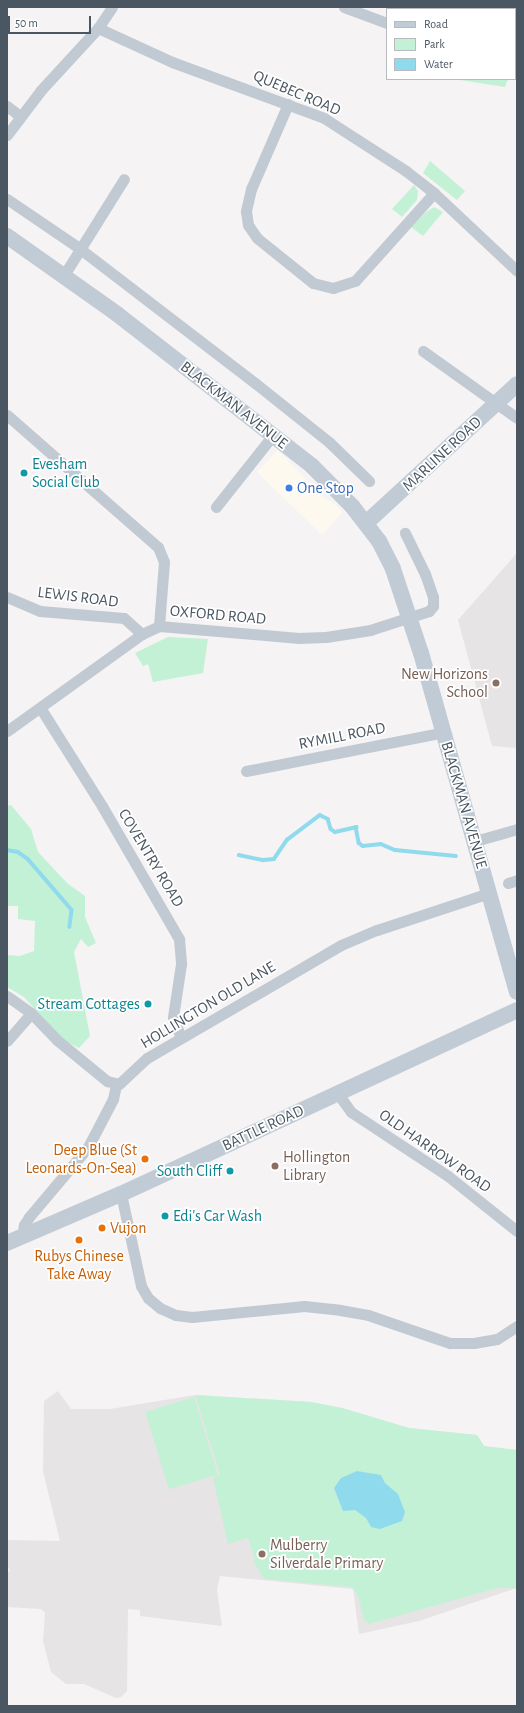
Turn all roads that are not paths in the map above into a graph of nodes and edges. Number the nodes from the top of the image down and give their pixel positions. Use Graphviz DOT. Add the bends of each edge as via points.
graph roads {
  1 [pos="112,7"];
  2 [pos="344,7"];
  3 [pos="386,23"];
  4 [pos="98,28"];
  5 [pos="288,104"];
  6 [pos="7,106"];
  7 [pos="20,116"];
  8 [pos="7,135"];
  9 [pos="124,179"];
  10 [pos="434,193"];
  11 [pos="7,199"];
  12 [pos="7,236"];
  13 [pos="79,248"];
  14 [pos="517,271"];
  15 [pos="64,275"];
  16 [pos="423,351"];
  17 [pos="517,384"];
  18 [pos="495,404"];
  19 [pos="7,415"];
  20 [pos="517,418"];
  21 [pos="273,435"];
  22 [pos="369,481"];
  23 [pos="216,507"];
  24 [pos="366,523"];
  25 [pos="405,533"];
  26 [pos="7,597"];
  27 [pos="409,618"];
  28 [pos="159,626"];
  29 [pos="142,634"];
  30 [pos="41,709"];
  31 [pos="7,731"];
  32 [pos="444,732"];
  33 [pos="246,771"];
  34 [pos="517,829"];
  35 [pos="475,841"];
  36 [pos="489,893"];
  37 [pos="517,992"];
  38 [pos="7,996"];
  39 [pos="517,1010"];
  40 [pos="31,1013"];
  41 [pos="181,1038"];
  42 [pos="7,1041"];
  43 [pos="116,1085"];
  44 [pos="338,1094"];
  45 [pos="121,1194"];
  46 [pos="517,1231"];
  47 [pos="22,1237"];
  48 [pos="7,1243"];
  49 [pos="517,1326"];
  1 -- 4 [label="street"];
  2 -- 3 [label="street"];
  4 -- 5 [label="street, QUEBEC ROAD" via="172,62"];
  4 -- 7 [label="street"];
  5 -- 10 [label="street, QUEBEC ROAD" via="324,118 387,157"];
  5 -- 10 [label="street" via="252,190 246,211 248,225 257,238 313,283 332,288 355,281"];
  6 -- 7 [label="street"];
  7 -- 8 [label="street"];
  9 -- 13 [label="street"];
  10 -- 14 [label="street, QUEBEC ROAD"];
  11 -- 13 [label="street, BLACKMAN AVENUE"];
  12 -- 15 [label="street, BLACKMAN AVENUE"];
  13 -- 15 [label="street"];
  13 -- 22 [label="street, BLACKMAN AVENUE" via="329,442"];
  15 -- 21 [label="street, BLACKMAN AVENUE"];
  16 -- 18 [label="street"];
  17 -- 18 [label="street, MARLINE ROAD"];
  18 -- 20 [label="street"];
  18 -- 24 [label="street, MARLINE ROAD"];
  19 -- 28 [label="street" via="158,547 164,562"];
  21 -- 23 [label="street"];
  21 -- 24 [label="street, BLACKMAN AVENUE" via="334,487"];
  24 -- 27 [label="street, BLACKMAN AVENUE" via="379,541 393,569"];
  25 -- 27 [label="street" via="425,574 433,599 433,606 429,610"];
  26 -- 29 [label="street, LEWIS ROAD" via="40,611 124,618"];
  27 -- 28 [label="street, OXFORD ROAD" via="364,631 298,638"];
  27 -- 32 [label="street, BLACKMAN AVENUE"];
  28 -- 29 [label="street, OXFORD ROAD"];
  29 -- 30 [label="street, OXFORD ROAD"];
  30 -- 31 [label="street, OXFORD ROAD"];
  30 -- 41 [label="street, COVENTRY ROAD" via="102,806 179,939 181,964 173,1017"];
  32 -- 33 [label="street, RYMILL ROAD"];
  32 -- 35 [label="street, BLACKMAN AVENUE"];
  34 -- 35 [label="street"];
  35 -- 36 [label="street, BLACKMAN AVENUE"];
  36 -- 37 [label="street, BLACKMAN AVENUE"];
  36 -- 41 [label="street, HOLLINGTON OLD LANE" via="377,930 341,946"];
  38 -- 40 [label="street"];
  39 -- 44 [label="street, BATTLE ROAD"];
  40 -- 42 [label="street"];
  40 -- 43 [label="street" via="57,1040 106,1081"];
  41 -- 43 [label="street, HOLLINGTON OLD LANE" via="147,1058 123,1083"];
  43 -- 47 [label="street" via="113,1099 88,1147 29,1217 24,1225"];
  44 -- 45 [label="street, BATTLE ROAD"];
  44 -- 46 [label="street, OLD HARROW ROAD" via="351,1112 448,1176"];
  45 -- 47 [label="street, BATTLE ROAD"];
  45 -- 49 [label="street" via="141,1286 148,1298 160,1308 176,1315 192,1317 304,1306 368,1315 450,1343 474,1343 496,1339"];
  47 -- 48 [label="street, BATTLE ROAD"];
}
